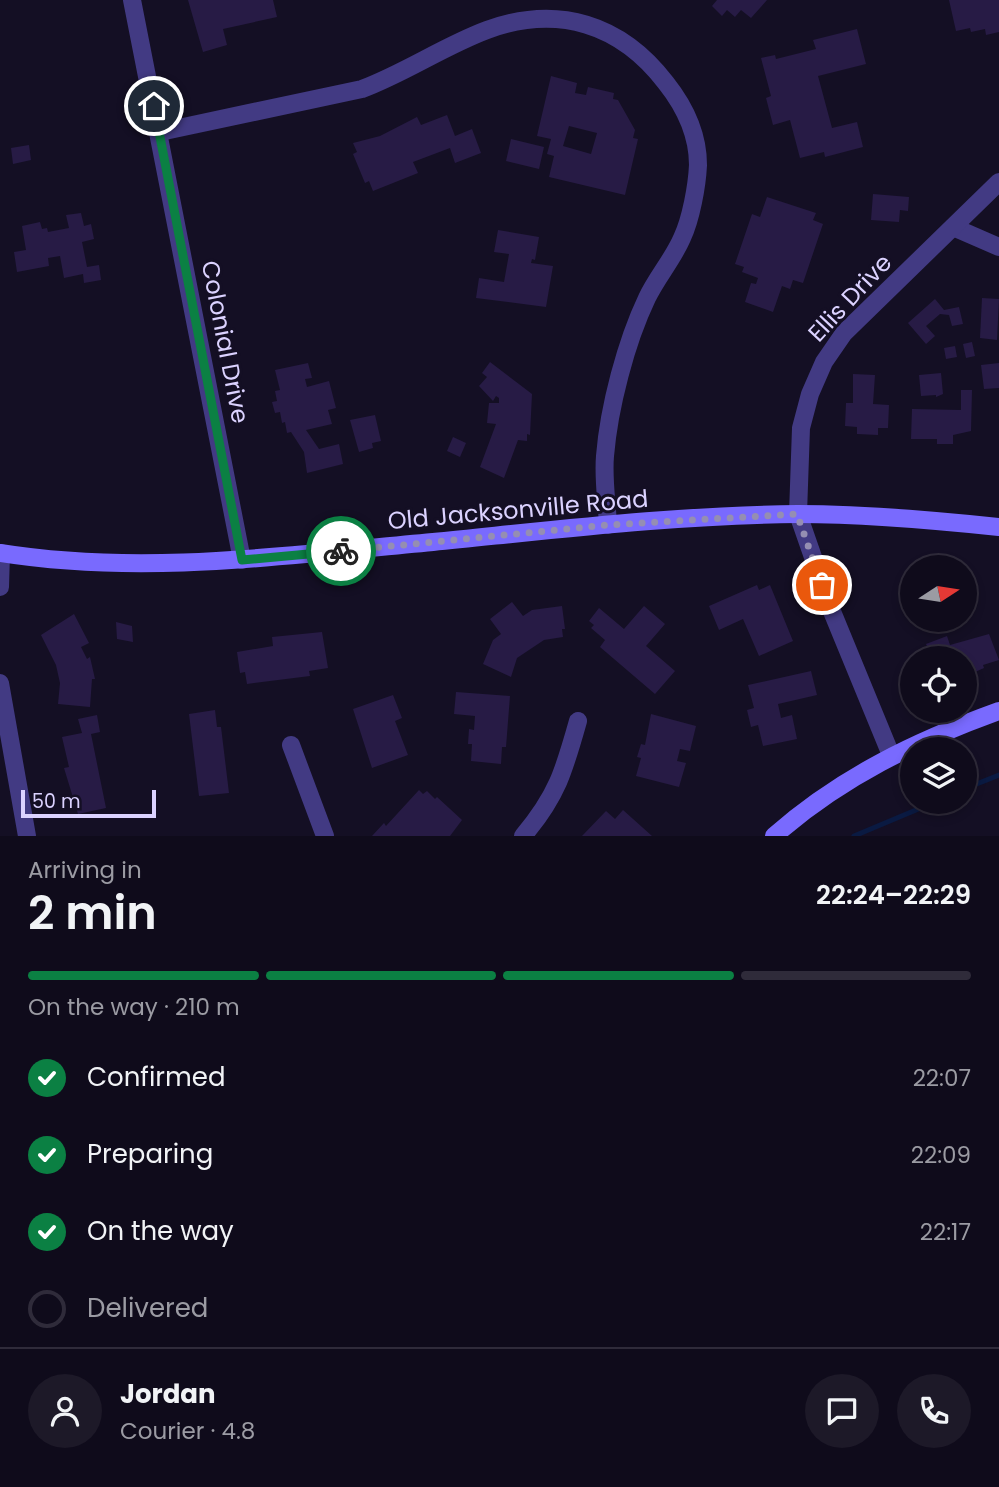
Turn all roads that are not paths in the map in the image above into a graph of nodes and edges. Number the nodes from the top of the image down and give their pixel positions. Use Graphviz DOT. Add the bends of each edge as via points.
graph roads {
  1 [pos="132,0"];
  2 [pos="160,132"];
  3 [pos="999,182"];
  4 [pos="953,227"];
  5 [pos="999,247"];
  6 [pos="797,514"];
  7 [pos="608,525"];
  8 [pos="999,527"];
  9 [pos="0,553"];
  10 [pos="242,560"];
  11 [pos="0,587"];
  12 [pos="0,682"];
  13 [pos="999,711"];
  14 [pos="578,721"];
  15 [pos="291,745"];
  16 [pos="891,755"];
  17 [pos="27,836"];
  18 [pos="325,836"];
  19 [pos="523,836"];
  20 [pos="774,836"];
  1 -- 2 [label="street, Colonial Drive"];
  2 -- 7 [label="street" via="362,89 488,30 523,22 555,18 588,24 637,49 683,105 694,134 698,166 683,236 647,298 612,410 604,459"];
  2 -- 10 [label="street, Colonial Drive"];
  3 -- 4 [label="street, Ellis Drive"];
  4 -- 5 [label="street"];
  4 -- 6 [label="street, Ellis Drive" via="844,333 824,362 801,428"];
  6 -- 7 [label="main road, Old Jacksonville Road"];
  6 -- 8 [label="main road, Old Jacksonville Road"];
  6 -- 16 [label="street, Ellis Drive"];
  7 -- 10 [label="main road, Old Jacksonville Road"];
  9 -- 10 [label="main road, Old Jacksonville Road" via="75,562"];
  9 -- 11 [label="street"];
  12 -- 17 [label="street"];
  13 -- 16 [label="main road"];
  14 -- 19 [label="street" via="561,780"];
  15 -- 18 [label="street"];
  16 -- 20 [label="main road" via="827,793"];
}
